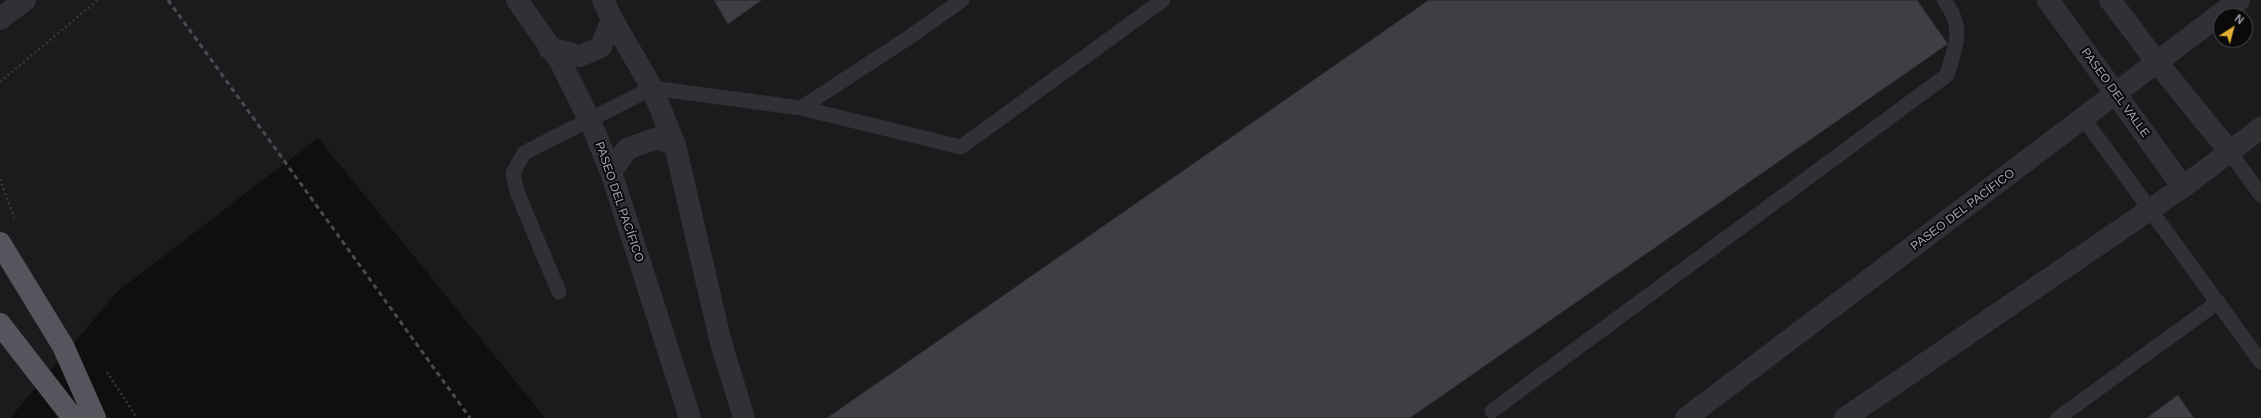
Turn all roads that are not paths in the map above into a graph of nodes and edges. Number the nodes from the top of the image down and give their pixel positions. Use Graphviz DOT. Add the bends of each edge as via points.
graph roads {
  1 [pos="25,0"];
  2 [pos="517,0"];
  3 [pos="962,0"];
  4 [pos="1163,0"];
  5 [pos="1944,0"];
  6 [pos="2048,0"];
  7 [pos="2110,0"];
  8 [pos="2239,0"];
  9 [pos="608,10"];
  10 [pos="0,19"];
  11 [pos="549,48"];
  12 [pos="2156,61"];
  13 [pos="652,88"];
  14 [pos="2116,94"];
  15 [pos="801,108"];
  16 [pos="2084,119"];
  17 [pos="590,121"];
  18 [pos="2261,128"];
  19 [pos="675,145"];
  20 [pos="2229,151"];
  21 [pos="611,172"];
  22 [pos="2183,187"];
  23 [pos="2261,195"];
  24 [pos="2151,209"];
  25 [pos="0,243"];
  26 [pos="559,292"];
  27 [pos="2218,302"];
  28 [pos="0,324"];
  29 [pos="2261,362"];
  30 [pos="1490,416"];
  31 [pos="73,418"];
  32 [pos="94,418"];
  33 [pos="690,418"];
  34 [pos="744,418"];
  35 [pos="1686,418"];
  36 [pos="1845,418"];
  37 [pos="2058,418"];
  1 -- 10 [label="street"];
  2 -- 11 [label="street, PASEO DEL PACÍFICO"];
  3 -- 15 [label="lane"];
  4 -- 15 [label="lane" via="961,147"];
  5 -- 30 [label="lane" via="1952,11 1958,38 1947,75"];
  6 -- 14 [label="street, PASEO DEL VALLE"];
  7 -- 12 [label="street"];
  8 -- 12 [label="street, PASEO DEL PACÍFICO"];
  9 -- 11 [label="street" via="601,47 580,56"];
  9 -- 13 [label="street"];
  11 -- 17 [label="street, PASEO DEL PACÍFICO" via="560,61"];
  12 -- 14 [label="street, PASEO DEL PACÍFICO"];
  12 -- 20 [label="street"];
  13 -- 15 [label="lane"];
  13 -- 17 [label="lane"];
  13 -- 19 [label="street"];
  14 -- 16 [label="street, PASEO DEL PACÍFICO"];
  14 -- 22 [label="street, PASEO DEL VALLE"];
  16 -- 24 [label="lane"];
  16 -- 35 [label="street, PASEO DEL PACÍFICO"];
  17 -- 21 [label="street, PASEO DEL PACÍFICO"];
  17 -- 26 [label="lane" via="524,153 513,172 517,192"];
  18 -- 20 [label="street"];
  19 -- 21 [label="street" via="657,138 628,149"];
  19 -- 34 [label="street" via="720,340"];
  20 -- 22 [label="street"];
  20 -- 23 [label="lane"];
  21 -- 33 [label="street, PASEO DEL PACÍFICO"];
  22 -- 24 [label="street"];
  24 -- 27 [label="lane"];
  24 -- 36 [label="street"];
  25 -- 32 [label="highway" via="63,346"];
  27 -- 29 [label="lane"];
  27 -- 37 [label="lane"];
  28 -- 31 [label="highway"];
}
